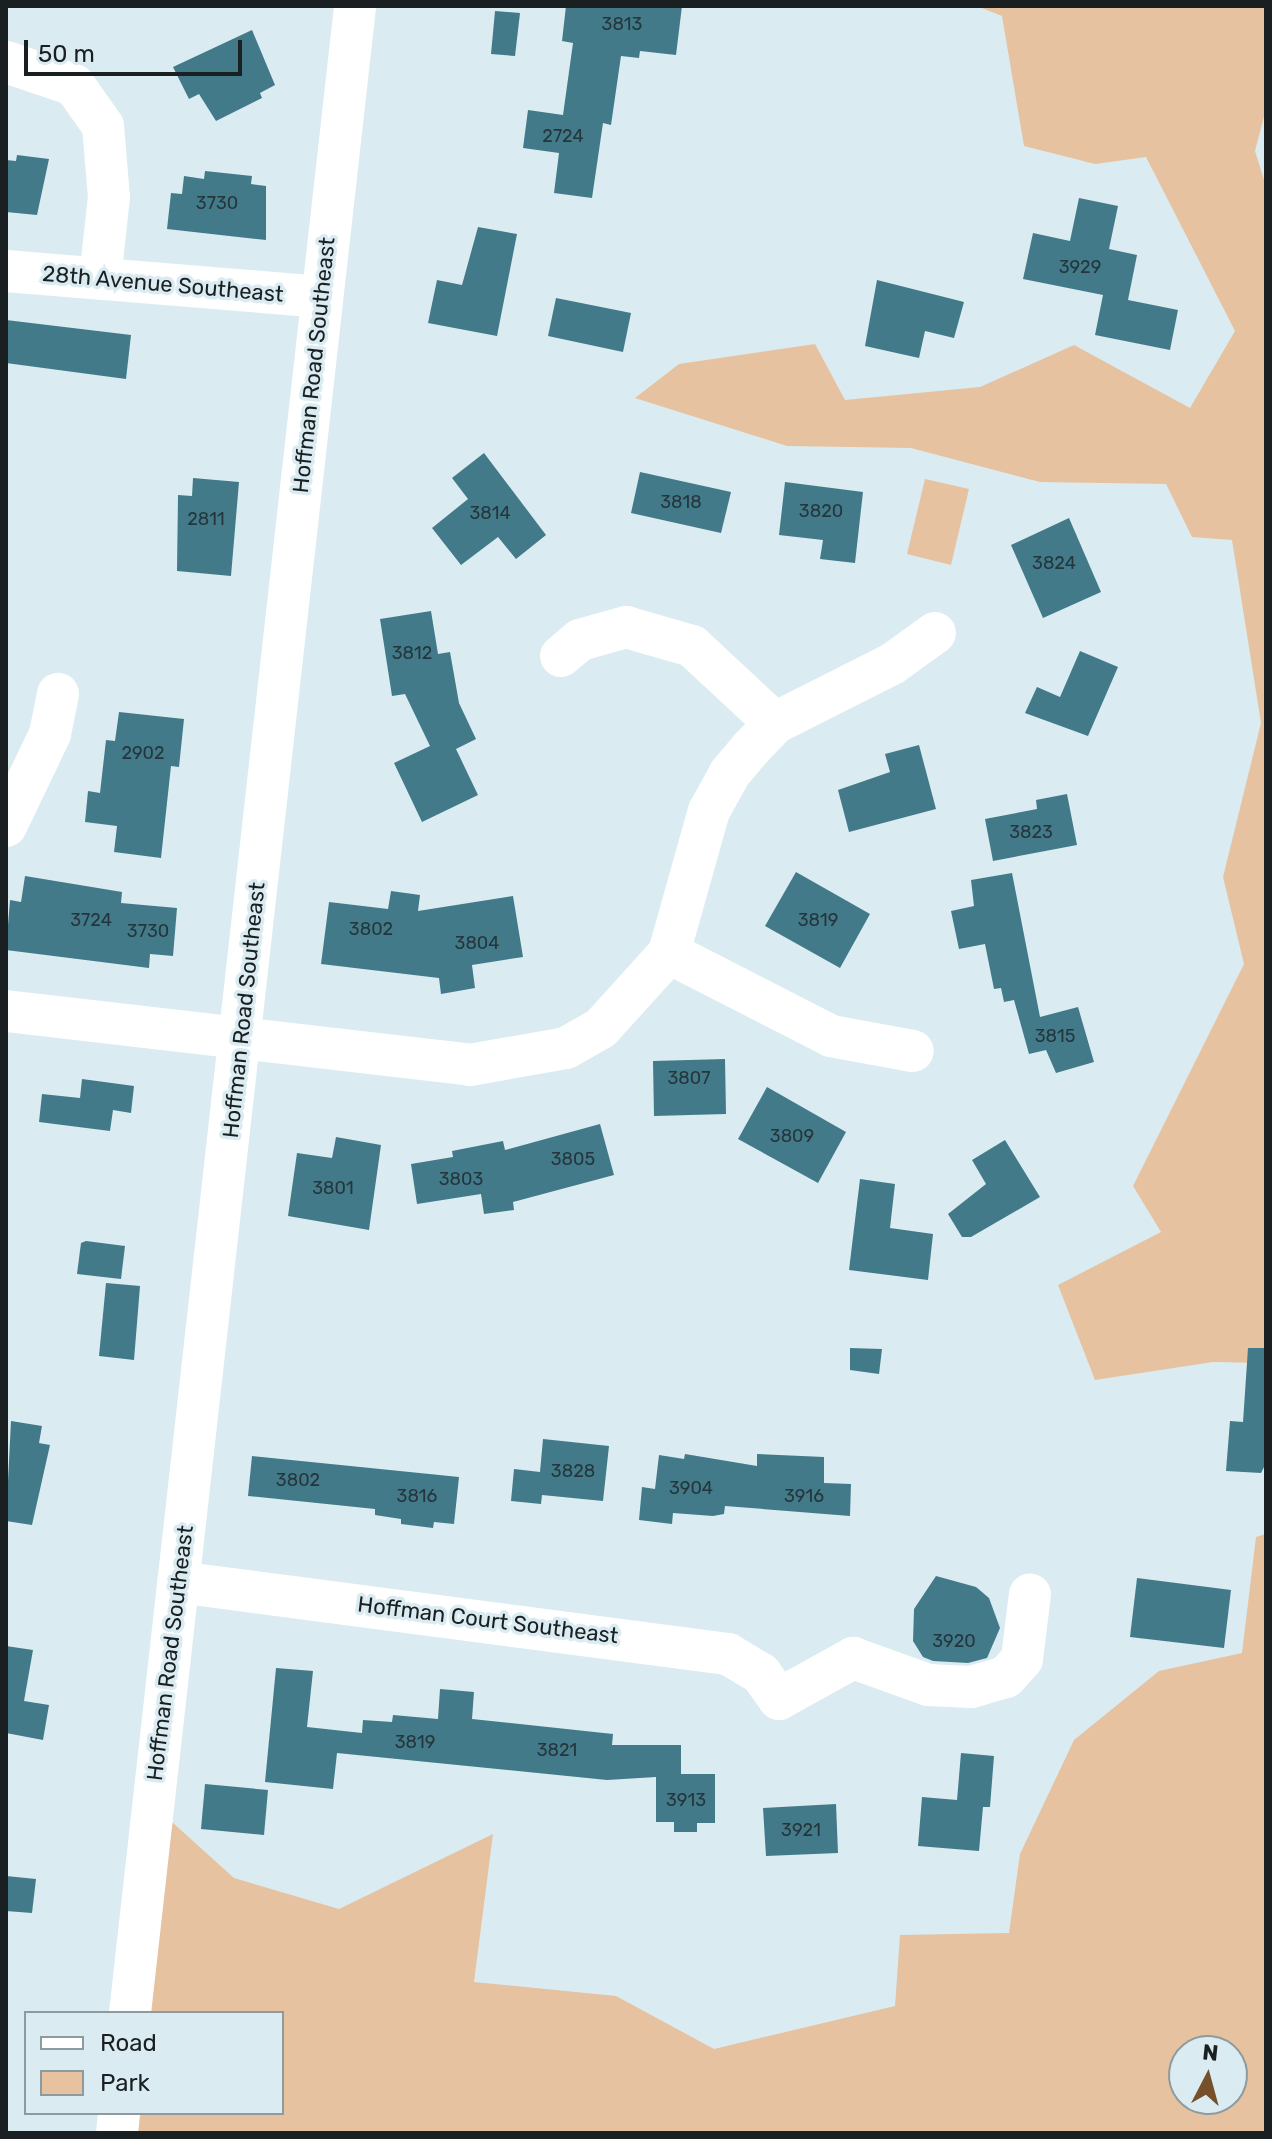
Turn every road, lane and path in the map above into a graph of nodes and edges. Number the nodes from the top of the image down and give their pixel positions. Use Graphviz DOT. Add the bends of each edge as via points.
graph roads {
  1 [pos="355,6"];
  2 [pos="6,62"];
  3 [pos="6,271"];
  4 [pos="100,279"];
  5 [pos="321,297"];
  6 [pos="935,633"];
  7 [pos="561,656"];
  8 [pos="58,694"];
  9 [pos="775,723"];
  10 [pos="6,826"];
  11 [pos="669,953"];
  12 [pos="6,1011"];
  13 [pos="241,1042"];
  14 [pos="913,1051"];
  15 [pos="178,1582"];
  16 [pos="1030,1594"];
  17 [pos="130,2011"];
  1 -- 5 [label="street, Hoffman Road Southeast"];
  2 -- 4 [label="street" via="74,85 103,126 109,197"];
  3 -- 4 [label="street, 28th Avenue Southeast"];
  4 -- 5 [label="street, 28th Avenue Southeast"];
  5 -- 13 [label="street, Hoffman Road Southeast"];
  6 -- 9 [label="street" via="892,664"];
  7 -- 9 [label="street" via="580,640 626,627 692,646"];
  8 -- 10 [label="street" via="50,734"];
  9 -- 11 [label="street" via="730,773 709,811"];
  11 -- 13 [label="street" via="601,1028 566,1048 532,1057 470,1065"];
  11 -- 14 [label="street" via="831,1036"];
  12 -- 13 [label="street"];
  13 -- 15 [label="street, Hoffman Road Southeast"];
  15 -- 16 [label="street, Hoffman Court Southeast" via="728,1654 761,1674 779,1699 853,1658 928,1685 971,1687 1006,1677 1022,1659"];
  15 -- 17 [label="street, Hoffman Road Southeast"];
}
